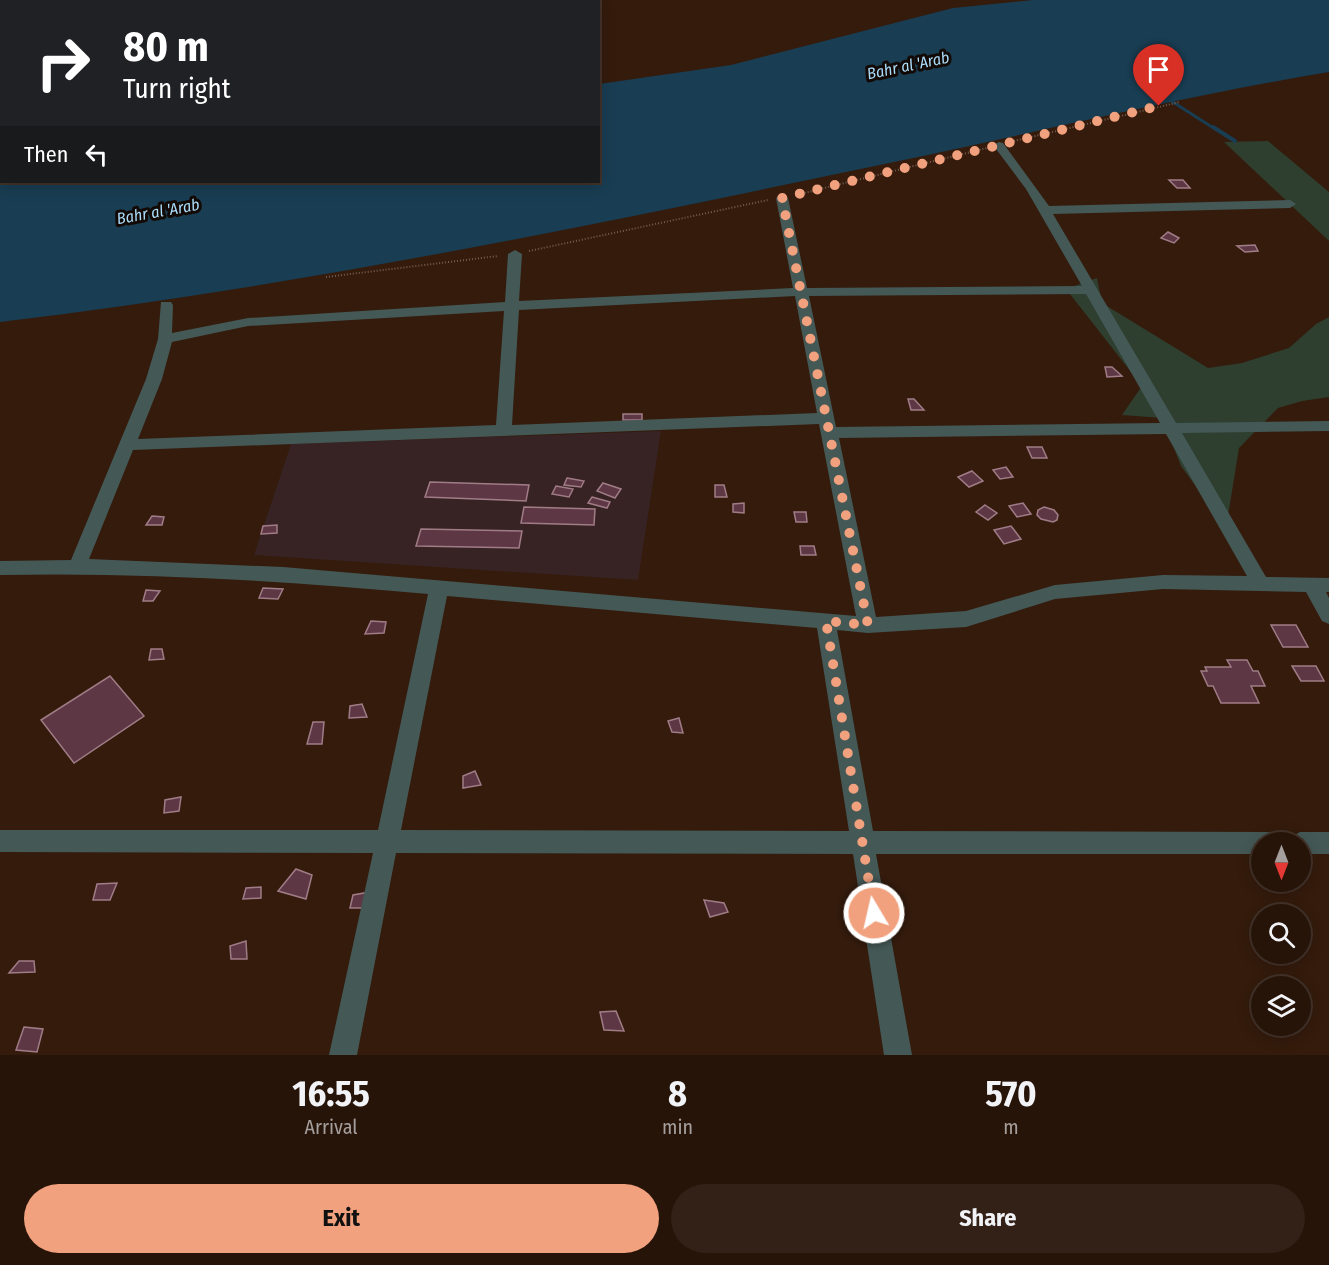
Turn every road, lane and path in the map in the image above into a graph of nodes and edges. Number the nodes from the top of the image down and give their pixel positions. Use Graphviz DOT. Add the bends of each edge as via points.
graph roads {
  1 [pos="1180,102"];
  2 [pos="999,145"];
  3 [pos="782,198"];
  4 [pos="1290,204"];
  5 [pos="1044,210"];
  6 [pos="515,254"];
  7 [pos="326,277"];
  8 [pos="1089,290"];
  9 [pos="801,292"];
  10 [pos="166,305"];
  11 [pos="512,306"];
  12 [pos="165,339"];
  13 [pos="828,425"];
  14 [pos="1170,426"];
  15 [pos="1329,426"];
  16 [pos="504,430"];
  17 [pos="127,445"];
  18 [pos="76,567"];
  19 [pos="0,568"];
  20 [pos="1261,584"];
  21 [pos="1320,585"];
  22 [pos="439,588"];
  23 [pos="1329,616"];
  24 [pos="826,621"];
  25 [pos="868,625"];
  26 [pos="0,841"];
  27 [pos="387,842"];
  28 [pos="863,842"];
  29 [pos="1251,843"];
  30 [pos="1311,843"];
  31 [pos="1329,843"];
  32 [pos="343,1055"];
  33 [pos="898,1055"];
  1 -- 2 [label="path"];
  2 -- 3 [label="path"];
  2 -- 5 [label="street"];
  3 -- 6 [label="path"];
  3 -- 9 [label="street"];
  4 -- 5 [label="street"];
  5 -- 8 [label="street"];
  6 -- 7 [label="path"];
  6 -- 11 [label="street"];
  8 -- 9 [label="street"];
  8 -- 14 [label="street"];
  9 -- 11 [label="street"];
  9 -- 13 [label="street"];
  10 -- 12 [label="street"];
  11 -- 12 [label="street" via="248,322"];
  11 -- 16 [label="street"];
  12 -- 17 [label="street" via="154,379"];
  13 -- 14 [label="street"];
  13 -- 16 [label="street"];
  13 -- 25 [label="street"];
  14 -- 15 [label="street"];
  14 -- 20 [label="street"];
  16 -- 17 [label="street"];
  17 -- 18 [label="street"];
  18 -- 19 [label="street"];
  18 -- 22 [label="street" via="284,574"];
  20 -- 21 [label="street"];
  20 -- 25 [label="street" via="1163,582 1056,592 966,619"];
  21 -- 23 [label="street"];
  22 -- 24 [label="street"];
  22 -- 27 [label="street"];
  24 -- 25 [label="street"];
  24 -- 28 [label="street"];
  26 -- 27 [label="street"];
  27 -- 28 [label="street"];
  27 -- 32 [label="street"];
  28 -- 29 [label="street"];
  28 -- 33 [label="street"];
  30 -- 31 [label="street"];
}
